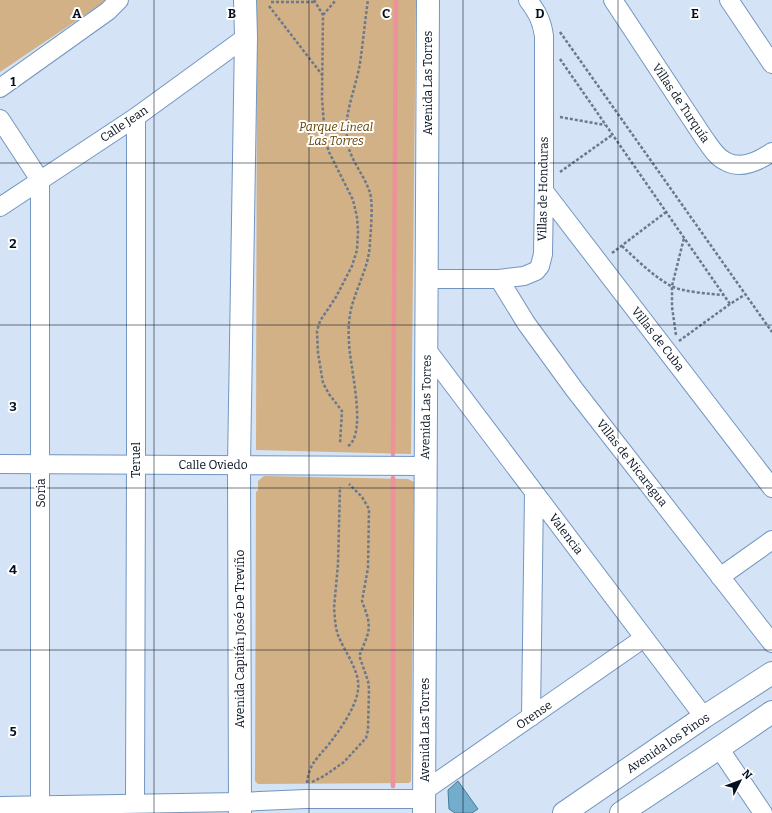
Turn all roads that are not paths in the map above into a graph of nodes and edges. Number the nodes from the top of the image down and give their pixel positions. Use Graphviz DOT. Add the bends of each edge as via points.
graph roads {
  1 [pos="119,0"];
  2 [pos="245,0"];
  3 [pos="428,0"];
  4 [pos="528,0"];
  5 [pos="613,0"];
  6 [pos="728,0"];
  7 [pos="246,37"];
  8 [pos="772,64"];
  9 [pos="0,88"];
  10 [pos="136,117"];
  11 [pos="0,119"];
  12 [pos="772,152"];
  13 [pos="40,180"];
  14 [pos="544,187"];
  15 [pos="0,207"];
  16 [pos="428,279"];
  17 [pos="499,279"];
  18 [pos="427,350"];
  19 [pos="0,464"];
  20 [pos="41,464"];
  21 [pos="136,464"];
  22 [pos="240,465"];
  23 [pos="426,466"];
  24 [pos="772,488"];
  25 [pos="534,492"];
  26 [pos="772,540"];
  27 [pos="720,577"];
  28 [pos="644,638"];
  29 [pos="772,643"];
  30 [pos="772,674"];
  31 [pos="772,712"];
  32 [pos="531,717"];
  33 [pos="704,717"];
  34 [pos="720,748"];
  35 [pos="424,801"];
  36 [pos="135,804"];
  37 [pos="0,806"];
  38 [pos="40,806"];
  39 [pos="240,808"];
  40 [pos="633,810"];
  41 [pos="564,813"];
  42 [pos="763,813"];
  1 -- 9 [label="street" via="108,12"];
  2 -- 7 [label="street"];
  3 -- 16 [label="street, Avenida Las Torres"];
  4 -- 14 [label="street, Villas de Honduras" via="540,17 544,36"];
  5 -- 12 [label="street, Villas de Turquía" via="704,138 724,161 736,165 750,163"];
  6 -- 8 [label="street"];
  7 -- 10 [label="street, Calle Jean"];
  7 -- 22 [label="street"];
  10 -- 13 [label="street, Calle Jean"];
  10 -- 21 [label="street, Teruel"];
  11 -- 13 [label="street"];
  13 -- 15 [label="street, Calle Jean"];
  13 -- 20 [label="street, Soria"];
  14 -- 17 [label="street, Villas de Honduras" via="543,254 540,266 524,276"];
  14 -- 24 [label="street, Villas de Cuba"];
  16 -- 17 [label="street, Villas de Honduras"];
  16 -- 18 [label="street, Avenida Las Torres"];
  17 -- 27 [label="street, Villas de Nicaragua" via="523,318 574,389"];
  18 -- 23 [label="street, Avenida Las Torres"];
  18 -- 25 [label="street, Valencia"];
  19 -- 20 [label="street, Calle Oviedo"];
  20 -- 21 [label="street, Calle Oviedo"];
  20 -- 38 [label="street, Soria"];
  21 -- 22 [label="street, Calle Oviedo"];
  21 -- 36 [label="street, Teruel"];
  22 -- 23 [label="street, Calle Oviedo"];
  22 -- 39 [label="street, Avenida Capitán José De Treviño"];
  23 -- 35 [label="street, Avenida Las Torres"];
  25 -- 28 [label="street, Valencia"];
  25 -- 32 [label="street"];
  26 -- 27 [label="street"];
  27 -- 29 [label="street, Villas de Nicaragua"];
  28 -- 32 [label="street, Orense"];
  28 -- 33 [label="street, Valencia"];
  30 -- 33 [label="street, Avenida los Pinos"];
  31 -- 34 [label="street"];
  32 -- 35 [label="street, Orense"];
  33 -- 41 [label="street, Avenida los Pinos"];
  34 -- 40 [label="street"];
  34 -- 42 [label="street"];
  35 -- 39 [label="street" via="306,799"];
  36 -- 38 [label="street"];
  36 -- 39 [label="street"];
  37 -- 38 [label="street"];
}
